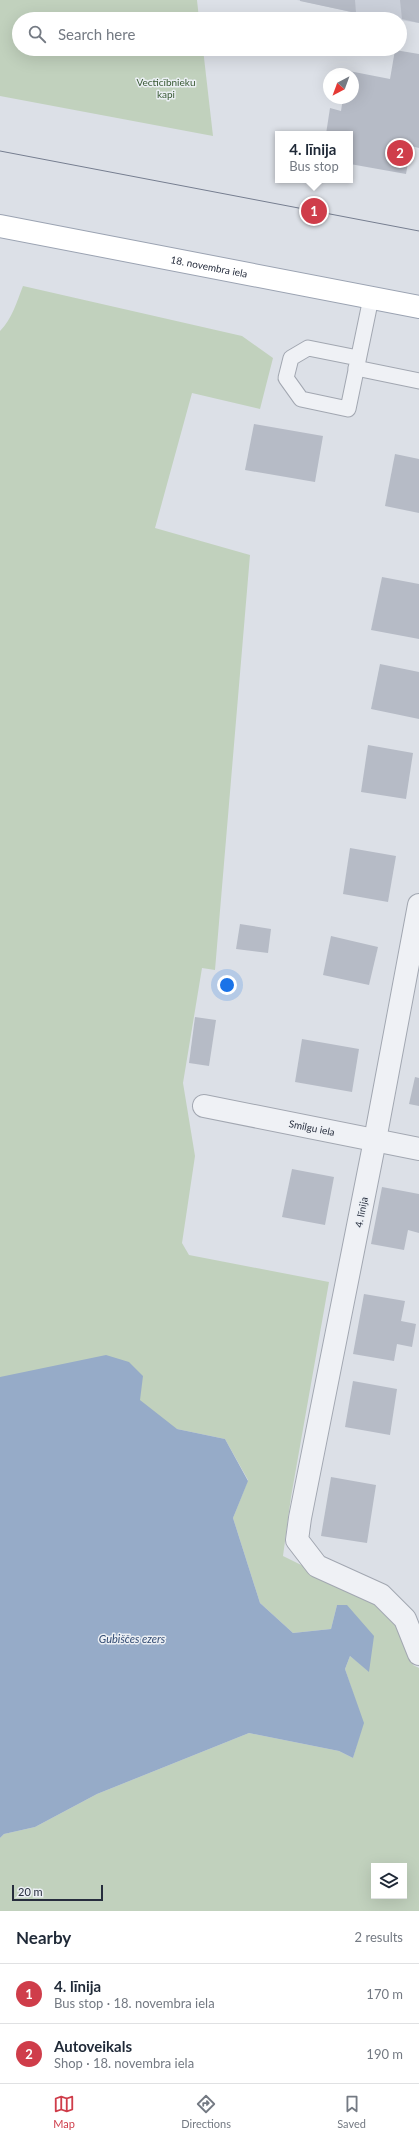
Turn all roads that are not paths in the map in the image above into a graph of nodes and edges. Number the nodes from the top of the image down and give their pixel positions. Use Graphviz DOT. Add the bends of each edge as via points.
graph roads {
  1 [pos="0,226"];
  2 [pos="371,298"];
  3 [pos="419,307"];
  4 [pos="357,363"];
  5 [pos="419,381"];
  6 [pos="419,905"];
  7 [pos="204,1106"];
  8 [pos="375,1140"];
  9 [pos="419,1149"];
  10 [pos="419,1654"];
  1 -- 2 [label="main road, 18. novembra iela"];
  2 -- 3 [label="main road, 18. novembra iela"];
  2 -- 4 [label="lane"];
  4 -- 4 [label="lane" via="348,409 301,399 286,378 291,358 308,348"];
  4 -- 5 [label="lane"];
  6 -- 8 [label="street, 4. līnija"];
  7 -- 8 [label="street, Smilgu iela"];
  8 -- 9 [label="street, Smilgu iela"];
  8 -- 10 [label="street, 4. līnija" via="297,1540 317,1566 381,1595 405,1619"];
}
